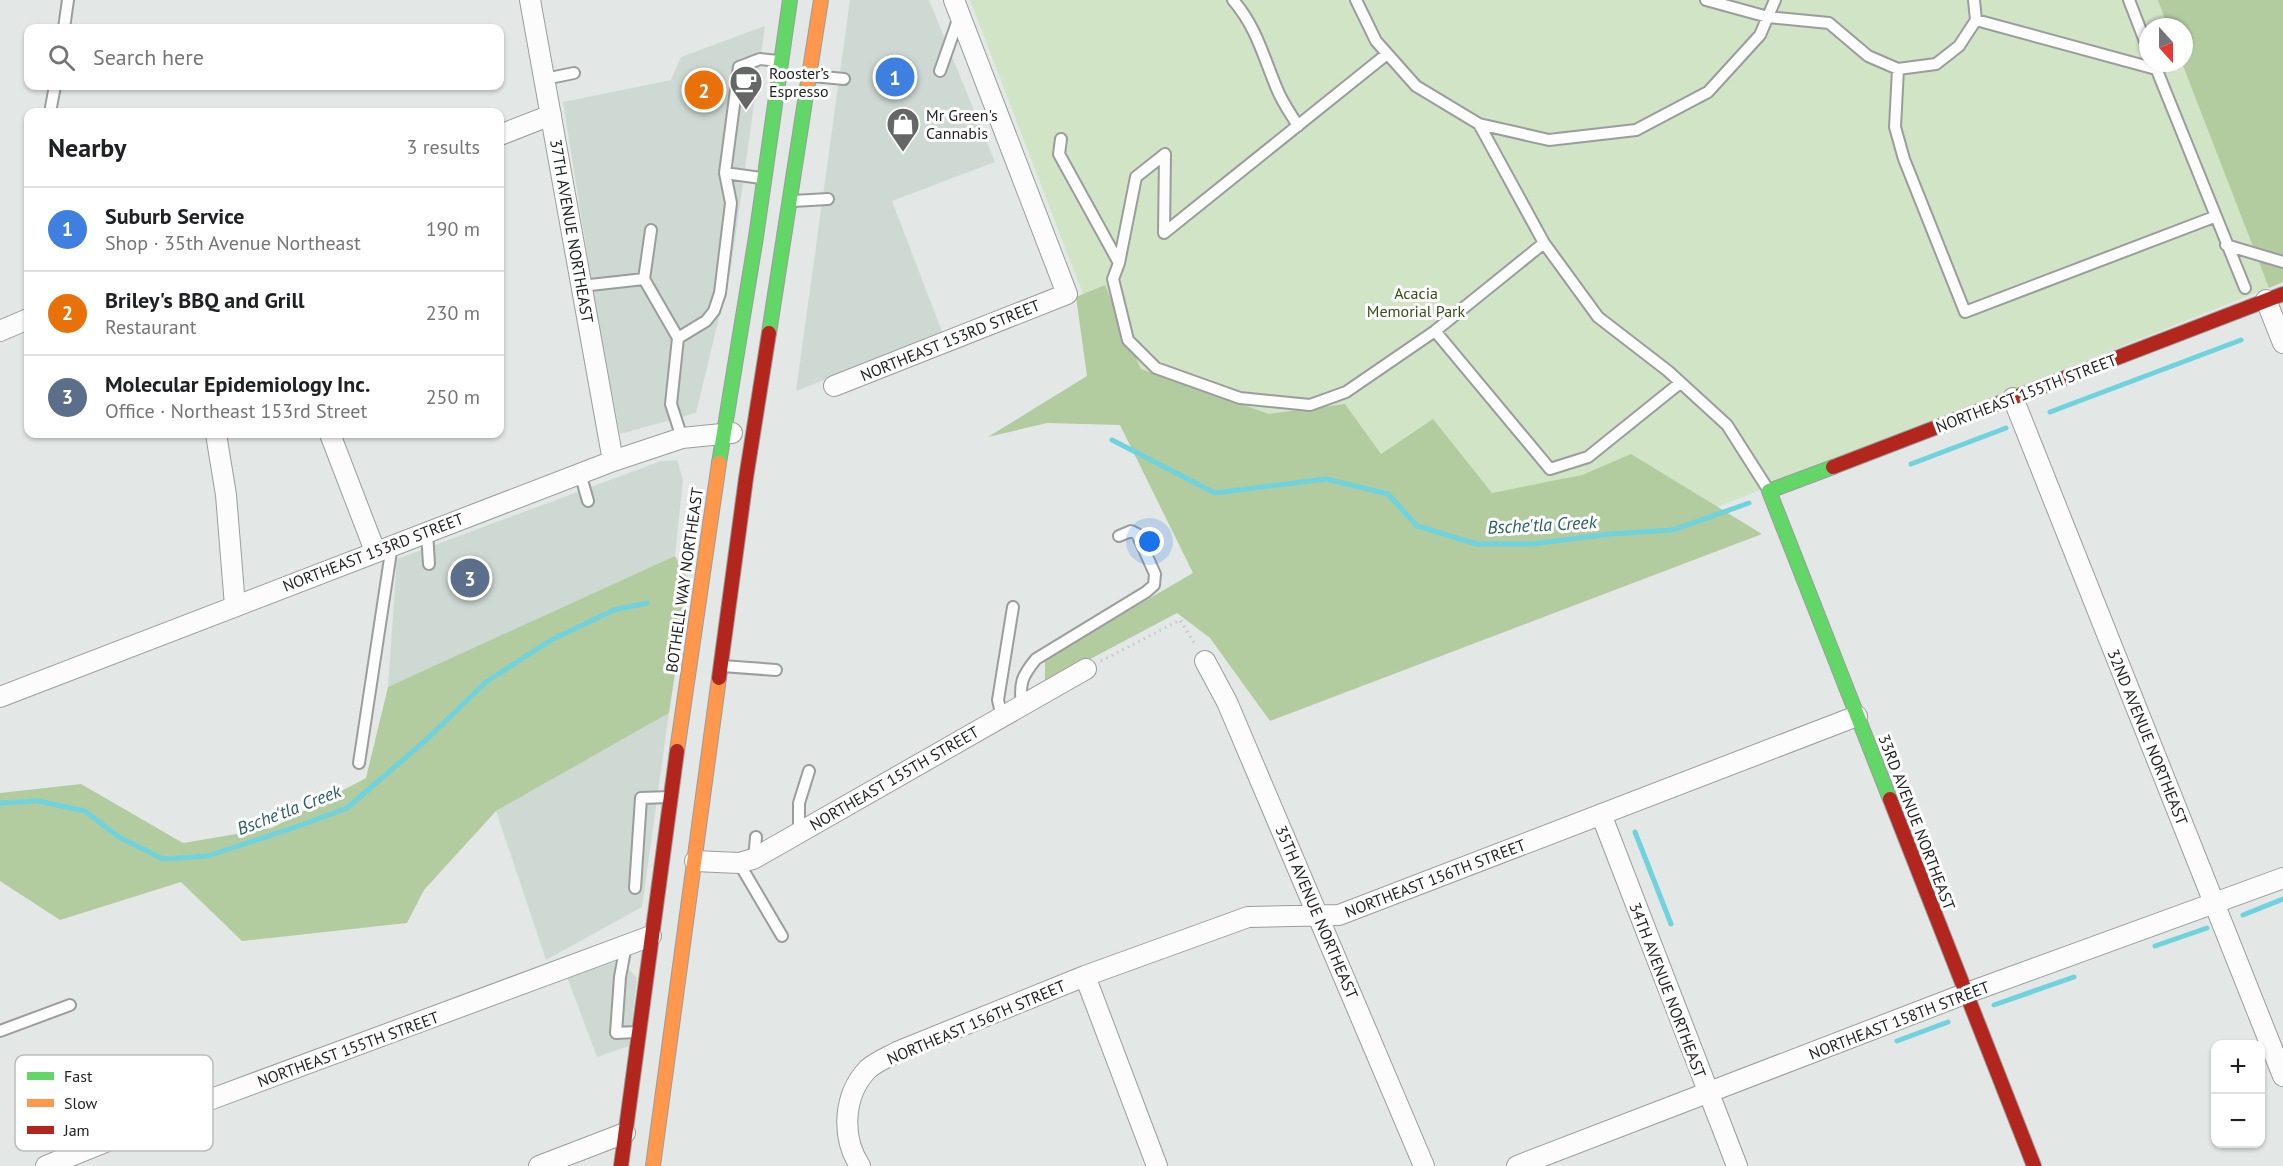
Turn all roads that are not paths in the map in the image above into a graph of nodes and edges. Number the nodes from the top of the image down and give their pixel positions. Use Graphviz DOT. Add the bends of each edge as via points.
graph roads {
  1 [pos="68,0"];
  2 [pos="530,0"];
  3 [pos="790,0"];
  4 [pos="821,0"];
  5 [pos="1233,0"];
  6 [pos="1356,0"];
  7 [pos="1706,0"];
  8 [pos="1775,0"];
  9 [pos="1974,0"];
  10 [pos="2129,0"];
  11 [pos="957,7"];
  12 [pos="1768,17"];
  13 [pos="1976,20"];
  14 [pos="65,24"];
  15 [pos="2139,26"];
  16 [pos="1387,54"];
  17 [pos="781,62"];
  18 [pos="2139,62"];
  19 [pos="1898,69"];
  20 [pos="940,71"];
  21 [pos="2157,72"];
  22 [pos="574,73"];
  23 [pos="809,75"];
  24 [pos="545,79"];
  25 [pos="844,79"];
  26 [pos="54,90"];
  27 [pos="51,107"];
  28 [pos="551,115"];
  29 [pos="1479,124"];
  30 [pos="1298,126"];
  31 [pos="504,133"];
  32 [pos="1061,139"];
  33 [pos="725,174"];
  34 [pos="764,178"];
  35 [pos="828,199"];
  36 [pos="790,201"];
  37 [pos="2214,216"];
  38 [pos="651,230"];
  39 [pos="1544,243"];
  40 [pos="2226,245"];
  41 [pos="2283,262"];
  42 [pos="1119,263"];
  43 [pos="644,279"];
  44 [pos="581,286"];
  45 [pos="2244,288"];
  46 [pos="2275,297"];
  47 [pos="24,320"];
  48 [pos="0,326"];
  49 [pos="1435,331"];
  50 [pos="678,338"];
  51 [pos="2283,343"];
  52 [pos="1680,383"];
  53 [pos="834,386"];
  54 [pos="2013,398"];
  55 [pos="753,432"];
  56 [pos="722,433"];
  57 [pos="217,438"];
  58 [pos="332,438"];
  59 [pos="682,438"];
  60 [pos="613,461"];
  61 [pos="580,473"];
  62 [pos="1769,491"];
  63 [pos="588,501"];
  64 [pos="427,532"];
  65 [pos="1119,536"];
  66 [pos="384,548"];
  67 [pos="429,564"];
  68 [pos="235,606"];
  69 [pos="1013,607"];
  70 [pos="1205,661"];
  71 [pos="720,666"];
  72 [pos="1086,669"];
  73 [pos="776,670"];
  74 [pos="0,697"];
  75 [pos="1022,705"];
  76 [pos="1857,716"];
  77 [pos="1002,717"];
  78 [pos="359,763"];
  79 [pos="809,771"];
  80 [pos="670,796"];
  81 [pos="1600,814"];
  82 [pos="799,833"];
  83 [pos="756,837"];
  84 [pos="695,861"];
  85 [pos="746,861"];
  86 [pos="2283,878"];
  87 [pos="635,888"];
  88 [pos="2214,904"];
  89 [pos="1319,916"];
  90 [pos="651,936"];
  91 [pos="782,936"];
  92 [pos="626,945"];
  93 [pos="660,969"];
  94 [pos="1085,976"];
  95 [pos="1967,993"];
  96 [pos="70,1005"];
  97 [pos="0,1031"];
  98 [pos="638,1032"];
  99 [pos="2283,1076"];
  100 [pos="1707,1093"];
  101 [pos="213,1099"];
  102 [pos="625,1133"];
  103 [pos="83,1151"];
  104 [pos="46,1166"];
  105 [pos="539,1166"];
  106 [pos="621,1166"];
  107 [pos="653,1166"];
  108 [pos="860,1166"];
  109 [pos="1157,1166"];
  110 [pos="1424,1166"];
  111 [pos="1517,1166"];
  112 [pos="1737,1166"];
  113 [pos="2034,1166"];
  1 -- 14 [label="lane"];
  2 -- 24 [label="street, 37TH AVENUE NORTHEAST"];
  3 -- 17 [label="main road, BOTHELL WAY NORTHEAST"];
  4 -- 23 [label="main road"];
  5 -- 30 [label="lane" via="1260,43 1277,91"];
  6 -- 16 [label="lane" via="1376,41"];
  7 -- 12 [label="lane"];
  8 -- 12 [label="lane"];
  9 -- 13 [label="lane"];
  10 -- 15 [label="lane"];
  11 -- 20 [label="lane"];
  11 -- 53 [label="street, NORTHEAST 153RD STREET" via="1067,294"];
  12 -- 19 [label="lane" via="1829,23 1868,56"];
  12 -- 29 [label="lane" via="1760,35 1708,92 1636,130 1549,140"];
  13 -- 18 [label="lane"];
  13 -- 19 [label="lane" via="1959,46 1936,64"];
  16 -- 29 [label="lane" via="1416,86"];
  16 -- 30 [label="lane"];
  17 -- 33 [label="lane" via="760,59 739,67"];
  17 -- 34 [label="main road, BOTHELL WAY NORTHEAST"];
  19 -- 37 [label="lane" via="1895,127 1965,312"];
  21 -- 37 [label="lane"];
  22 -- 24 [label="lane"];
  23 -- 25 [label="lane"];
  23 -- 36 [label="main road"];
  24 -- 28 [label="street, 37TH AVENUE NORTHEAST"];
  26 -- 27 [label="lane"];
  28 -- 31 [label="street"];
  28 -- 44 [label="street, 37TH AVENUE NORTHEAST"];
  29 -- 39 [label="lane"];
  30 -- 42 [label="lane" via="1164,233 1165,154 1136,177"];
  32 -- 42 [label="lane" via="1059,153"];
  33 -- 34 [label="lane"];
  33 -- 50 [label="lane" via="731,203 720,293 706,321"];
  34 -- 56 [label="main road, BOTHELL WAY NORTHEAST"];
  35 -- 36 [label="lane"];
  36 -- 55 [label="main road"];
  37 -- 40 [label="lane"];
  38 -- 43 [label="lane"];
  39 -- 49 [label="lane"];
  39 -- 52 [label="lane" via="1598,317"];
  40 -- 41 [label="lane"];
  40 -- 45 [label="lane"];
  42 -- 49 [label="lane" via="1113,279 1128,340 1156,368 1240,398 1310,405 1346,392"];
  43 -- 44 [label="lane"];
  43 -- 50 [label="lane"];
  44 -- 60 [label="street, 37TH AVENUE NORTHEAST"];
  46 -- 51 [label="street"];
  46 -- 54 [label="main road, NORTHEAST 155TH STREET"];
  47 -- 48 [label="street"];
  49 -- 52 [label="lane" via="1550,469 1588,457"];
  50 -- 59 [label="lane" via="671,404"];
  52 -- 62 [label="lane" via="1726,425"];
  54 -- 62 [label="main road, NORTHEAST 155TH STREET"];
  54 -- 88 [label="street, 32ND AVENUE NORTHEAST"];
  55 -- 56 [label="street, NORTHEAST 153RD STREET"];
  55 -- 71 [label="main road"];
  56 -- 59 [label="street, NORTHEAST 153RD STREET"];
  56 -- 80 [label="main road, BOTHELL WAY NORTHEAST"];
  57 -- 68 [label="street" via="226,495"];
  58 -- 66 [label="street"];
  59 -- 60 [label="street, NORTHEAST 153RD STREET"];
  60 -- 61 [label="street, NORTHEAST 153RD STREET"];
  61 -- 63 [label="lane"];
  61 -- 64 [label="street, NORTHEAST 153RD STREET"];
  62 -- 76 [label="main road, 33RD AVENUE NORTHEAST"];
  64 -- 66 [label="street, NORTHEAST 153RD STREET"];
  64 -- 67 [label="lane"];
  65 -- 75 [label="lane" via="1131,531 1137,534 1155,574 1154,585 1036,659 1019,687"];
  66 -- 68 [label="street, NORTHEAST 153RD STREET"];
  66 -- 78 [label="lane"];
  68 -- 74 [label="street, NORTHEAST 153RD STREET"];
  69 -- 77 [label="lane" via="998,700"];
  70 -- 89 [label="street, 35TH AVENUE NORTHEAST" via="1227,702"];
  71 -- 73 [label="lane"];
  71 -- 84 [label="main road"];
  72 -- 75 [label="street, NORTHEAST 155TH STREET"];
  75 -- 77 [label="street, NORTHEAST 155TH STREET"];
  76 -- 81 [label="street, NORTHEAST 156TH STREET"];
  76 -- 95 [label="main road, 33RD AVENUE NORTHEAST"];
  77 -- 82 [label="street, NORTHEAST 155TH STREET"];
  79 -- 82 [label="lane" via="799,803"];
  80 -- 87 [label="lane" via="641,798"];
  80 -- 90 [label="main road, BOTHELL WAY NORTHEAST"];
  81 -- 89 [label="street, NORTHEAST 156TH STREET" via="1339,915"];
  81 -- 100 [label="street, 34TH AVENUE NORTHEAST"];
  82 -- 85 [label="street, NORTHEAST 155TH STREET"];
  83 -- 85 [label="lane"];
  84 -- 85 [label="street"];
  84 -- 107 [label="main road"];
  85 -- 91 [label="lane"];
  86 -- 88 [label="street, NORTHEAST 158TH STREET"];
  88 -- 95 [label="street, NORTHEAST 158TH STREET"];
  88 -- 99 [label="street, 32ND AVENUE NORTHEAST"];
  89 -- 94 [label="street, NORTHEAST 156TH STREET" via="1248,917"];
  89 -- 110 [label="street, 35TH AVENUE NORTHEAST"];
  90 -- 92 [label="street, NORTHEAST 155TH STREET"];
  90 -- 93 [label="main road"];
  90 -- 98 [label="main road, BOTHELL WAY NORTHEAST"];
  92 -- 98 [label="lane" via="616,1033"];
  92 -- 101 [label="street, NORTHEAST 155TH STREET"];
  94 -- 108 [label="street, NORTHEAST 156TH STREET" via="897,1052 869,1069 852,1094 847,1122 851,1152"];
  94 -- 109 [label="street"];
  95 -- 100 [label="street, NORTHEAST 158TH STREET"];
  95 -- 113 [label="main road, 33RD AVENUE NORTHEAST"];
  96 -- 97 [label="lane"];
  98 -- 102 [label="main road, BOTHELL WAY NORTHEAST"];
  100 -- 111 [label="street, NORTHEAST 158TH STREET"];
  100 -- 112 [label="street, 34TH AVENUE NORTHEAST"];
  102 -- 105 [label="street"];
  102 -- 106 [label="main road, BOTHELL WAY NORTHEAST"];
  103 -- 104 [label="street, NORTHEAST 155TH STREET"];
}
